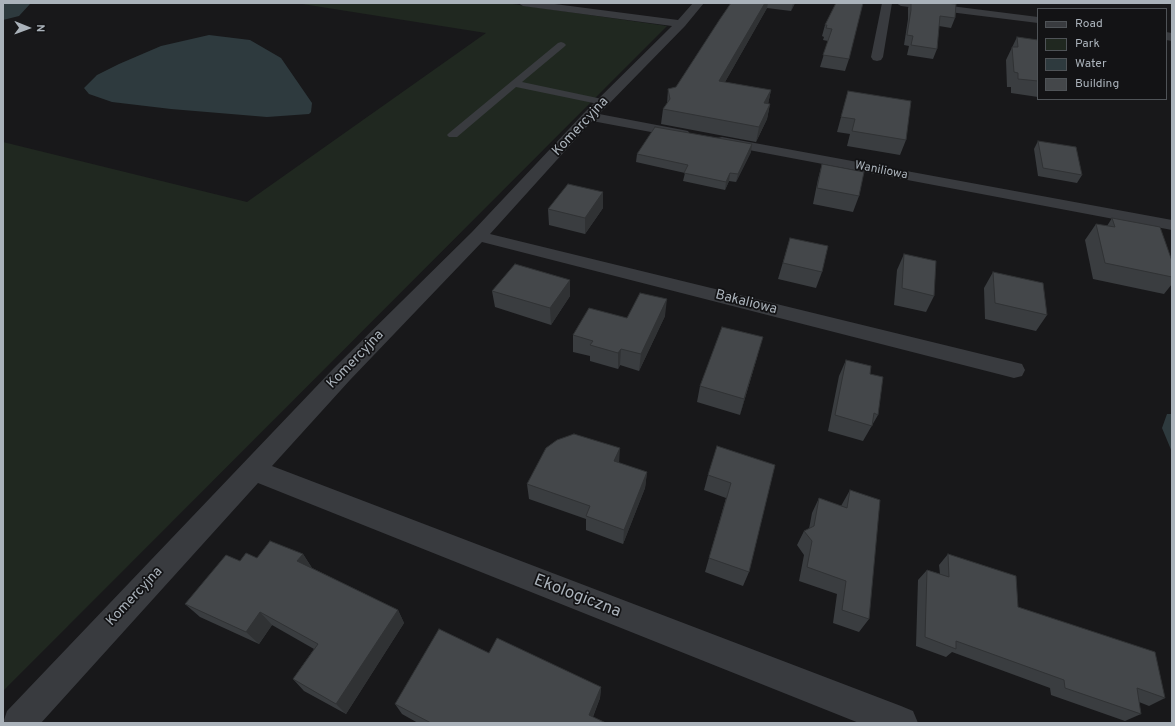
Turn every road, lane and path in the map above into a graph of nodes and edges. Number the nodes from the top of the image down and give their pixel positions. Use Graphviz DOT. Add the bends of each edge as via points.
graph roads {
  1 [pos="523,3"];
  2 [pos="699,3"];
  3 [pos="887,3"];
  4 [pos="901,3"];
  5 [pos="1037,20"];
  6 [pos="681,24"];
  7 [pos="561,45"];
  8 [pos="877,57"];
  9 [pos="515,84"];
  10 [pos="596,109"];
  11 [pos="453,135"];
  12 [pos="1172,225"];
  13 [pos="478,236"];
  14 [pos="1014,370"];
  15 [pos="254,470"];
  16 [pos="19,723"];
  17 [pos="901,723"];
  1 -- 6 [label="street"];
  2 -- 6 [label="street, Komercyjna"];
  3 -- 8 [label="street"];
  4 -- 5 [label="street"];
  6 -- 10 [label="street, Komercyjna"];
  7 -- 9 [label="lane"];
  9 -- 10 [label="lane"];
  9 -- 11 [label="lane"];
  10 -- 12 [label="street, Waniliowa" via="702,137"];
  10 -- 13 [label="street, Komercyjna"];
  13 -- 14 [label="street, Bakaliowa"];
  13 -- 15 [label="street, Komercyjna" via="342,374"];
  15 -- 16 [label="street, Komercyjna"];
  15 -- 17 [label="street, Ekologiczna"];
}
